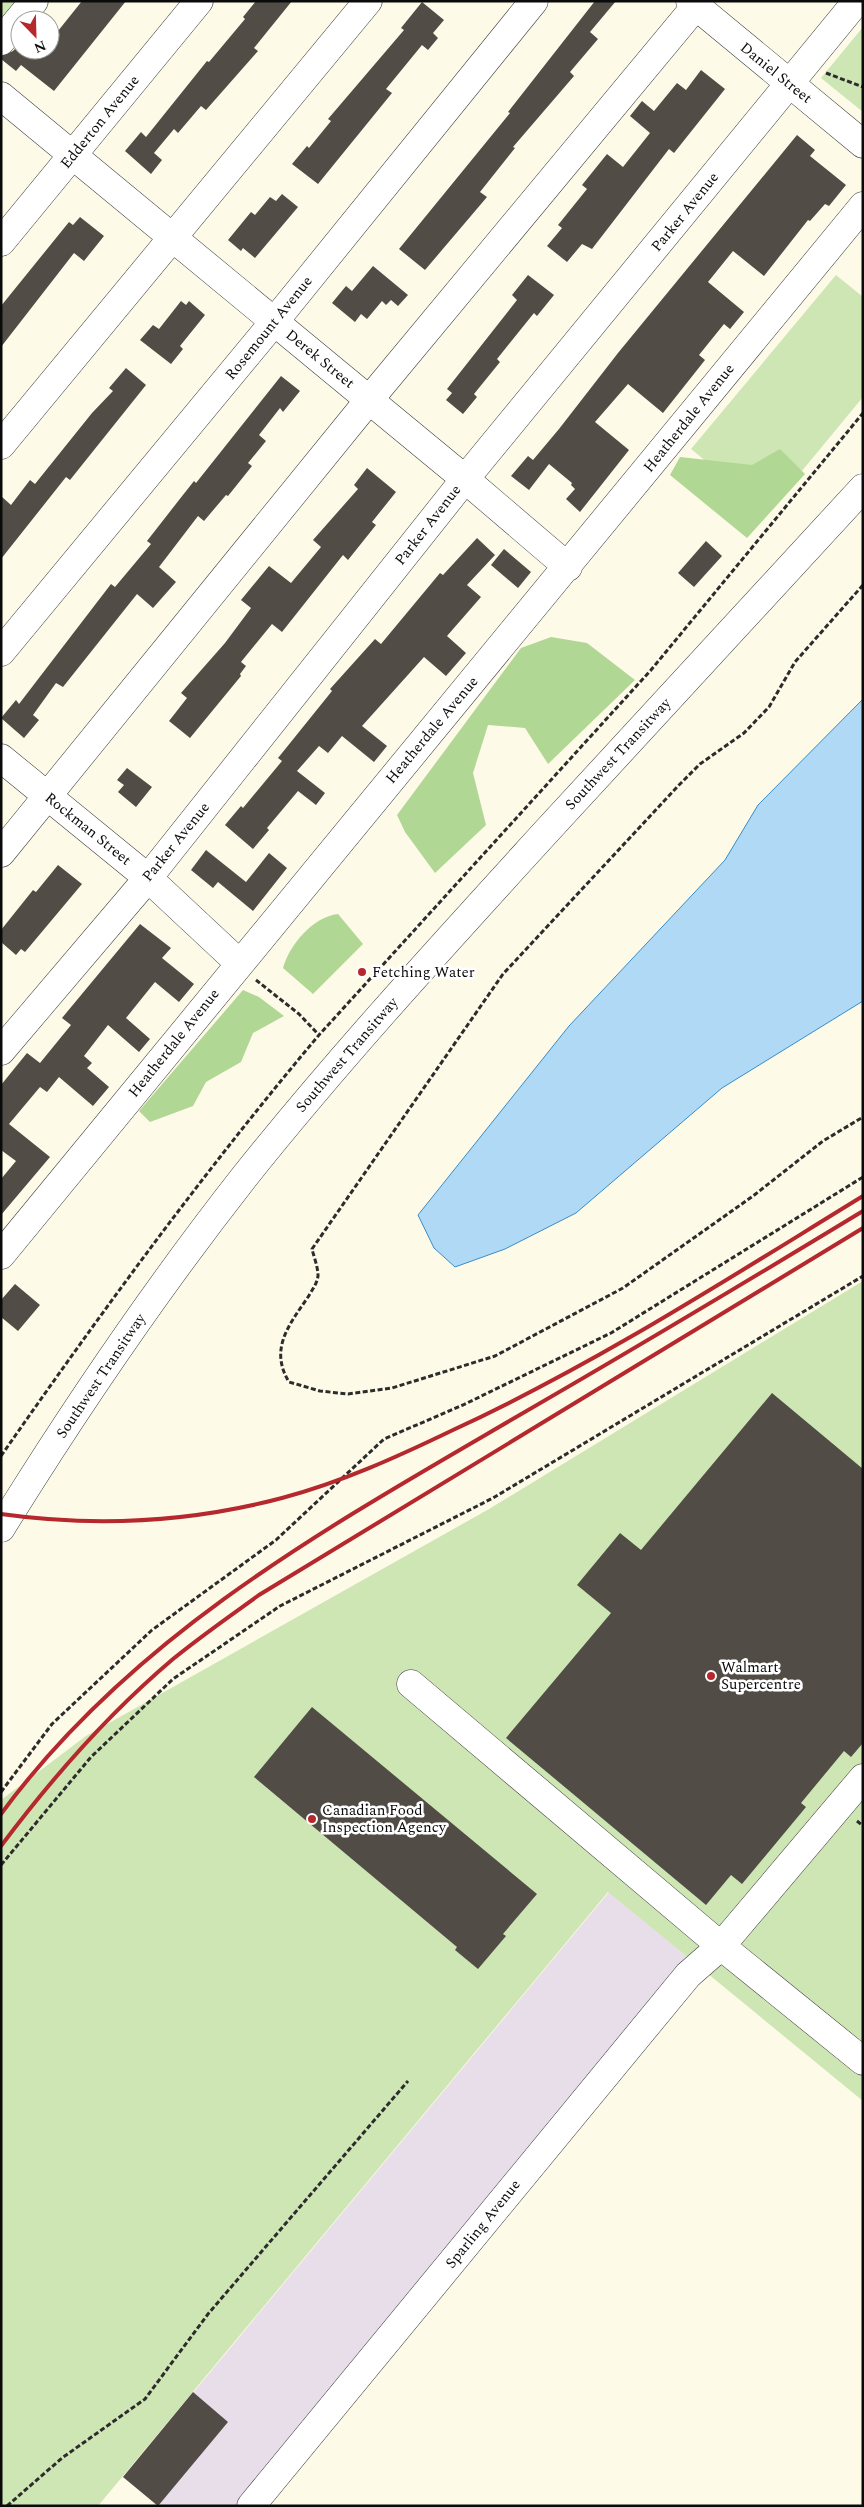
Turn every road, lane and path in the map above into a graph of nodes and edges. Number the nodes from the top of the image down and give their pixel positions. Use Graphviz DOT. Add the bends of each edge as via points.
graph roads {
  1 [pos="34,1"];
  2 [pos="199,1"];
  3 [pos="368,1"];
  4 [pos="534,1"];
  5 [pos="857,1"];
  6 [pos="696,3"];
  7 [pos="1,41"];
  8 [pos="822,72"];
  9 [pos="790,83"];
  10 [pos="863,87"];
  11 [pos="1,96"];
  12 [pos="863,144"];
  13 [pos="73,154"];
  14 [pos="863,206"];
  15 [pos="173,237"];
  16 [pos="1,242"];
  17 [pos="274,322"];
  18 [pos="369,400"];
  19 [pos="863,413"];
  20 [pos="1,444"];
  21 [pos="465,479"];
  22 [pos="863,488"];
  23 [pos="568,567"];
  24 [pos="863,586"];
  25 [pos="1,652"];
  26 [pos="1,758"];
  27 [pos="48,797"];
  28 [pos="1,853"];
  29 [pos="148,878"];
  30 [pos="238,963"];
  31 [pos="320,1035"];
  32 [pos="1,1051"];
  33 [pos="863,1117"];
  34 [pos="863,1177"];
  35 [pos="1,1255"];
  36 [pos="863,1276"];
  37 [pos="1,1456"];
  38 [pos="1,1528"];
  39 [pos="410,1684"];
  40 [pos="863,1778"];
  41 [pos="1,1792"];
  42 [pos="1,1865"];
  43 [pos="721,1946"];
  44 [pos="863,2061"];
  45 [pos="408,2080"];
  46 [pos="7,2506"];
  47 [pos="251,2506"];
  1 -- 7 [label="street"];
  2 -- 13 [label="street, Edderton Avenue"];
  3 -- 15 [label="street"];
  4 -- 17 [label="street, Rosemount Avenue"];
  5 -- 9 [label="street, Parker Avenue"];
  6 -- 9 [label="street, Daniel Street"];
  6 -- 18 [label="street"];
  8 -- 10 [label="path"];
  9 -- 12 [label="street, Daniel Street"];
  9 -- 21 [label="street, Parker Avenue"];
  11 -- 13 [label="street, Derek Street"];
  13 -- 15 [label="street, Derek Street"];
  13 -- 16 [label="street, Edderton Avenue"];
  14 -- 23 [label="street, Heatherdale Avenue"];
  15 -- 17 [label="street, Derek Street"];
  15 -- 20 [label="street"];
  17 -- 18 [label="street, Derek Street"];
  17 -- 25 [label="street, Rosemount Avenue"];
  18 -- 21 [label="street, Derek Street"];
  18 -- 27 [label="street"];
  19 -- 31 [label="path" via="651,670"];
  21 -- 23 [label="street, Derek Street"];
  21 -- 29 [label="street, Parker Avenue"];
  22 -- 38 [label="street, Southwest Transitway" via="435,953 335,1067 191,1247 77,1410"];
  23 -- 30 [label="street, Heatherdale Avenue"];
  24 -- 33 [label="path" via="795,662 769,707 744,733 700,764 679,785 503,974 312,1249 318,1275 316,1285 290,1324 280,1347 281,1369 289,1382 320,1391 348,1394 392,1388 495,1356 623,1288 753,1196 823,1141"];
  26 -- 27 [label="street, Rockman Street"];
  27 -- 28 [label="street"];
  27 -- 29 [label="street, Rockman Street"];
  29 -- 30 [label="street, Rockman Street"];
  29 -- 32 [label="street, Parker Avenue"];
  30 -- 31 [label="path"];
  30 -- 35 [label="street, Heatherdale Avenue"];
  31 -- 37 [label="path" via="178,1209"];
  34 -- 41 [label="path" via="611,1333 384,1439 276,1540 152,1630 52,1724"];
  36 -- 42 [label="path" via="493,1498 271,1611 173,1679 91,1758"];
  39 -- 43 [label="street"];
  40 -- 43 [label="street, Sparling Avenue"];
  43 -- 44 [label="street"];
  43 -- 47 [label="street, Sparling Avenue" via="688,1975"];
  45 -- 46 [label="path" via="208,2314 145,2399 62,2458"];
}
